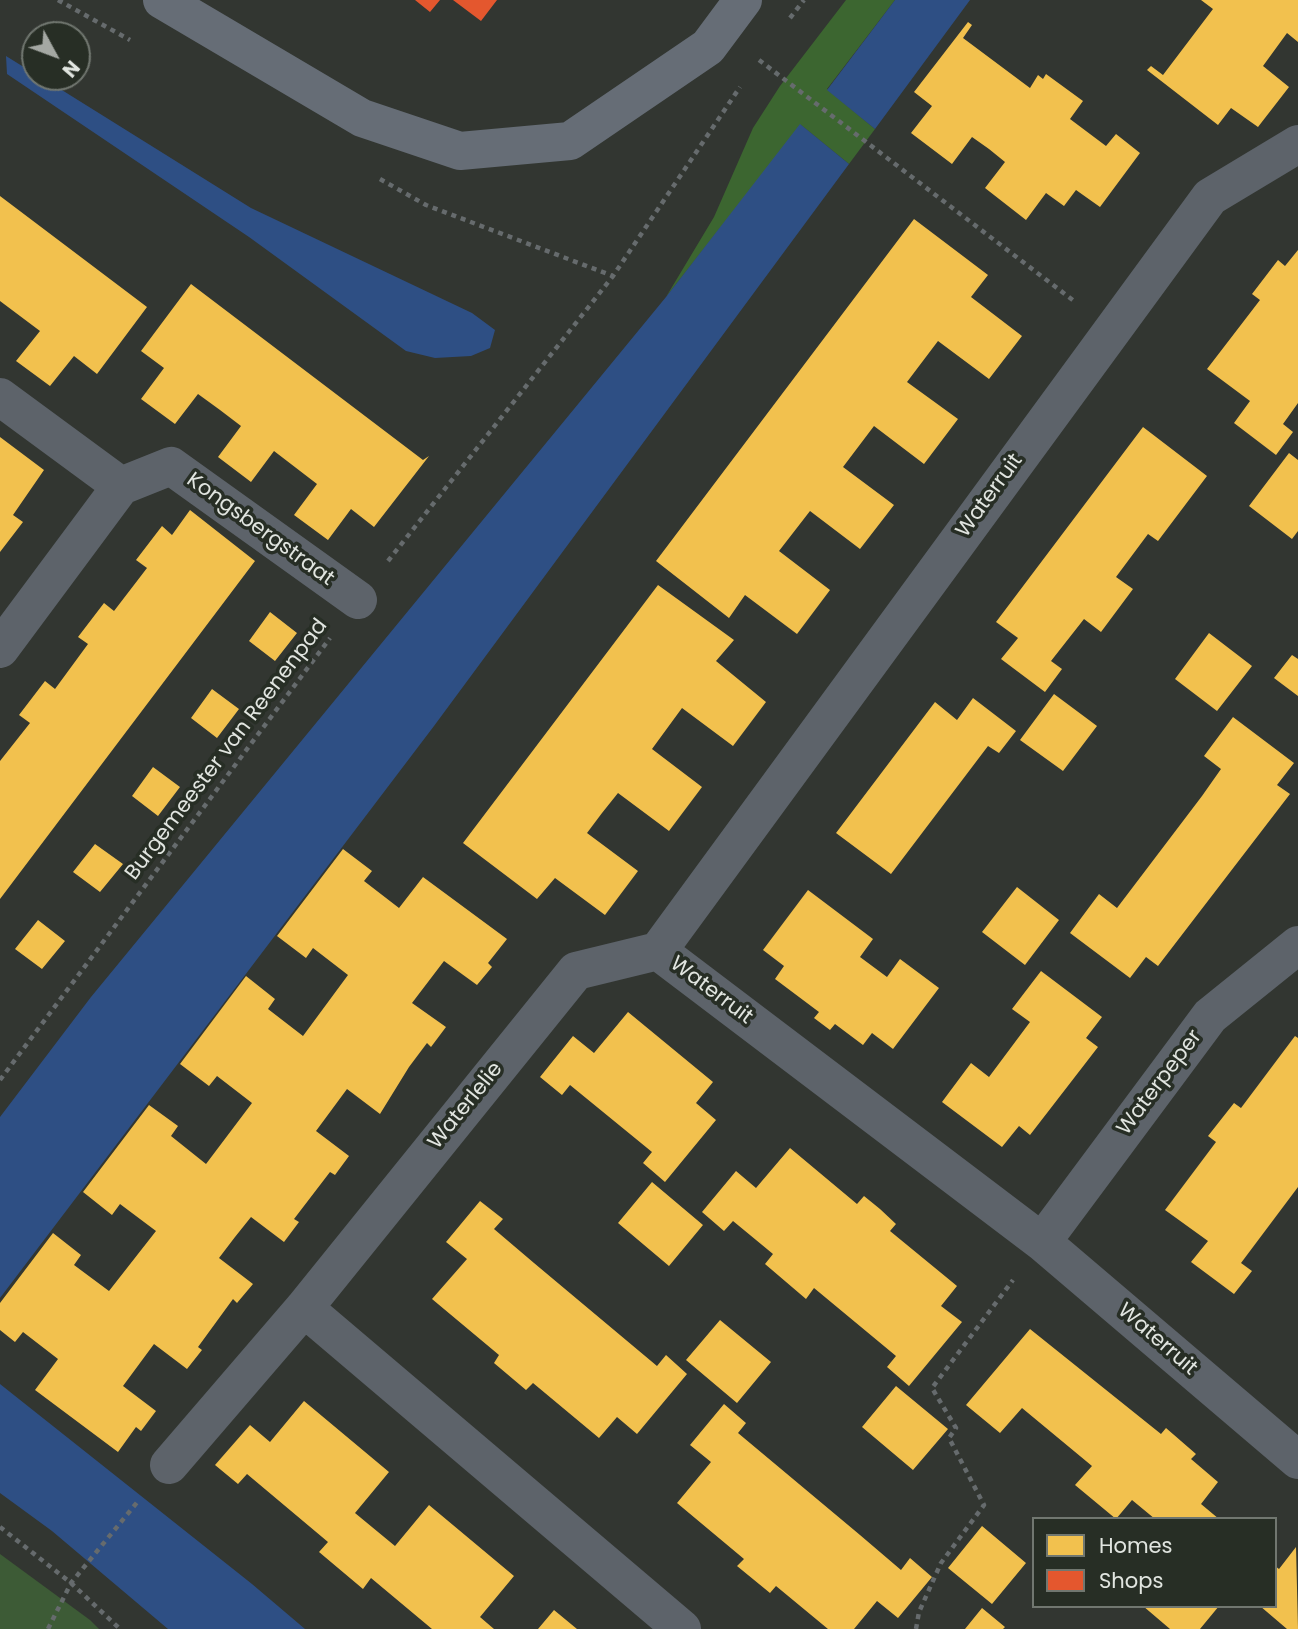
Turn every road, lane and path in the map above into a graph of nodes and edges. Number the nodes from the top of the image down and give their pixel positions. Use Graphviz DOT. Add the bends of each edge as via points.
graph roads {
  1 [pos="162,0"];
  2 [pos="743,0"];
  3 [pos="758,59"];
  4 [pos="1298,144"];
  5 [pos="613,276"];
  6 [pos="1111,329"];
  7 [pos="0,397"];
  8 [pos="121,486"];
  9 [pos="358,600"];
  10 [pos="0,649"];
  11 [pos="1298,944"];
  12 [pos="658,951"];
  13 [pos="0,1080"];
  14 [pos="1042,1241"];
  15 [pos="304,1308"];
  16 [pos="1298,1460"];
  17 [pos="169,1465"];
  18 [pos="0,1527"];
  19 [pos="71,1583"];
  20 [pos="48,1629"];
  21 [pos="120,1629"];
  22 [pos="682,1629"];
  23 [pos="916,1629"];
  1 -- 2 [label="main road" via="362,118 460,151 570,141 708,47"];
  3 -- 6 [label="path"];
  4 -- 6 [label="street, Waterruit" via="1210,197"];
  5 -- 9 [label="path, Burgemeester van Reenenpad"];
  6 -- 12 [label="street, Waterruit"];
  7 -- 8 [label="street"];
  8 -- 9 [label="street, Kongsbergstraat" via="171,466"];
  8 -- 10 [label="street"];
  9 -- 13 [label="path, Burgemeester van Reenenpad"];
  11 -- 14 [label="street, Waterpeper" via="1210,1016"];
  12 -- 14 [label="street, Waterruit"];
  12 -- 15 [label="street, Waterlelie" via="576,971"];
  14 -- 16 [label="street, Waterruit"];
  14 -- 23 [label="path" via="932,1388 956,1428 949,1437 984,1505 941,1563"];
  15 -- 17 [label="street, Waterlelie"];
  15 -- 22 [label="street"];
  17 -- 19 [label="path"];
  18 -- 19 [label="path"];
  19 -- 20 [label="path"];
  19 -- 21 [label="path"];
}
